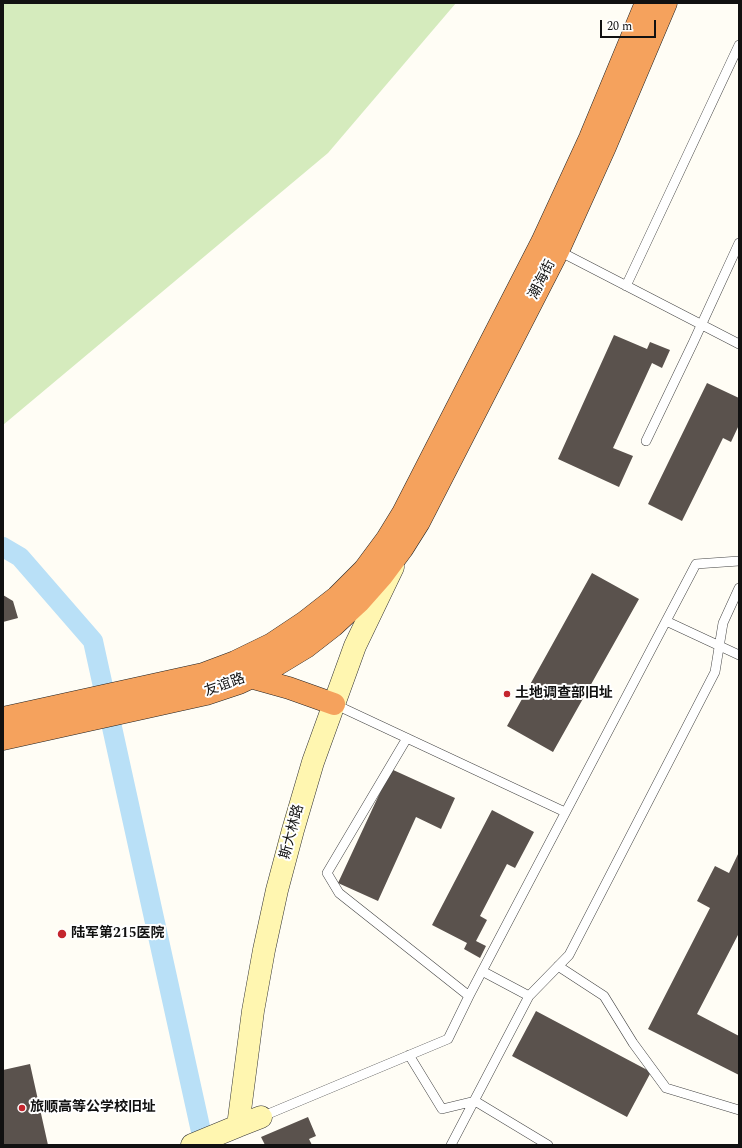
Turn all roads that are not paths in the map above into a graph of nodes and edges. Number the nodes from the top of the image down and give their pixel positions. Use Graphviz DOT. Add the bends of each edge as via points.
graph roads {
  1 [pos="646,3"];
  2 [pos="666,3"];
  3 [pos="739,45"];
  4 [pos="739,243"];
  5 [pos="550,247"];
  6 [pos="626,286"];
  7 [pos="701,325"];
  8 [pos="739,344"];
  9 [pos="646,440"];
  10 [pos="395,544"];
  11 [pos="739,561"];
  12 [pos="739,588"];
  13 [pos="666,621"];
  14 [pos="719,646"];
  15 [pos="739,655"];
  16 [pos="203,674"];
  17 [pos="252,677"];
  18 [pos="149,696"];
  19 [pos="334,704"];
  20 [pos="74,713"];
  21 [pos="3,718"];
  22 [pos="407,738"];
  23 [pos="3,739"];
  24 [pos="565,812"];
  25 [pos="558,966"];
  26 [pos="482,971"];
  27 [pos="469,996"];
  28 [pos="529,996"];
  29 [pos="409,1055"];
  30 [pos="475,1101"];
  31 [pos="739,1110"];
  32 [pos="261,1117"];
  33 [pos="235,1127"];
  34 [pos="192,1145"];
  35 [pos="451,1145"];
  36 [pos="548,1145"];
  1 -- 5 [label="highway, 潮海街" via="590,138"];
  2 -- 5 [label="highway, 潮海街" via="605,147"];
  3 -- 6 [label="lane"];
  4 -- 7 [label="lane"];
  5 -- 6 [label="lane"];
  5 -- 10 [label="highway, 潮海街" via="403,513"];
  6 -- 7 [label="lane"];
  7 -- 8 [label="lane"];
  7 -- 9 [label="lane"];
  10 -- 16 [label="highway, 友谊路" via="337,597 305,622 272,644"];
  10 -- 17 [label="highway, 友谊路" via="382,576 333,626 273,668"];
  10 -- 19 [label="street, 斯大林路"];
  11 -- 13 [label="lane" via="696,564"];
  12 -- 14 [label="lane" via="723,623"];
  13 -- 14 [label="lane"];
  13 -- 24 [label="lane"];
  14 -- 15 [label="lane"];
  14 -- 25 [label="lane" via="715,672 570,955"];
  16 -- 17 [label="highway" via="228,673"];
  16 -- 18 [label="highway, 友谊路"];
  17 -- 18 [label="highway, 友谊路" via="206,694"];
  17 -- 19 [label="highway"];
  18 -- 20 [label="highway, 友谊路"];
  19 -- 22 [label="lane"];
  19 -- 33 [label="street, 斯大林路" via="313,762 277,890 253,1011"];
  20 -- 21 [label="highway, 友谊路"];
  20 -- 23 [label="highway, 友谊路"];
  22 -- 24 [label="lane"];
  22 -- 27 [label="lane" via="327,873 338,893"];
  24 -- 26 [label="lane"];
  25 -- 28 [label="lane"];
  25 -- 31 [label="lane" via="604,996 633,1043 666,1088"];
  26 -- 27 [label="lane"];
  26 -- 28 [label="lane"];
  27 -- 29 [label="lane" via="448,1039"];
  28 -- 30 [label="lane"];
  29 -- 30 [label="lane" via="442,1109"];
  29 -- 32 [label="lane"];
  30 -- 35 [label="lane"];
  30 -- 36 [label="lane"];
  32 -- 33 [label="street"];
  33 -- 34 [label="street"];
}
